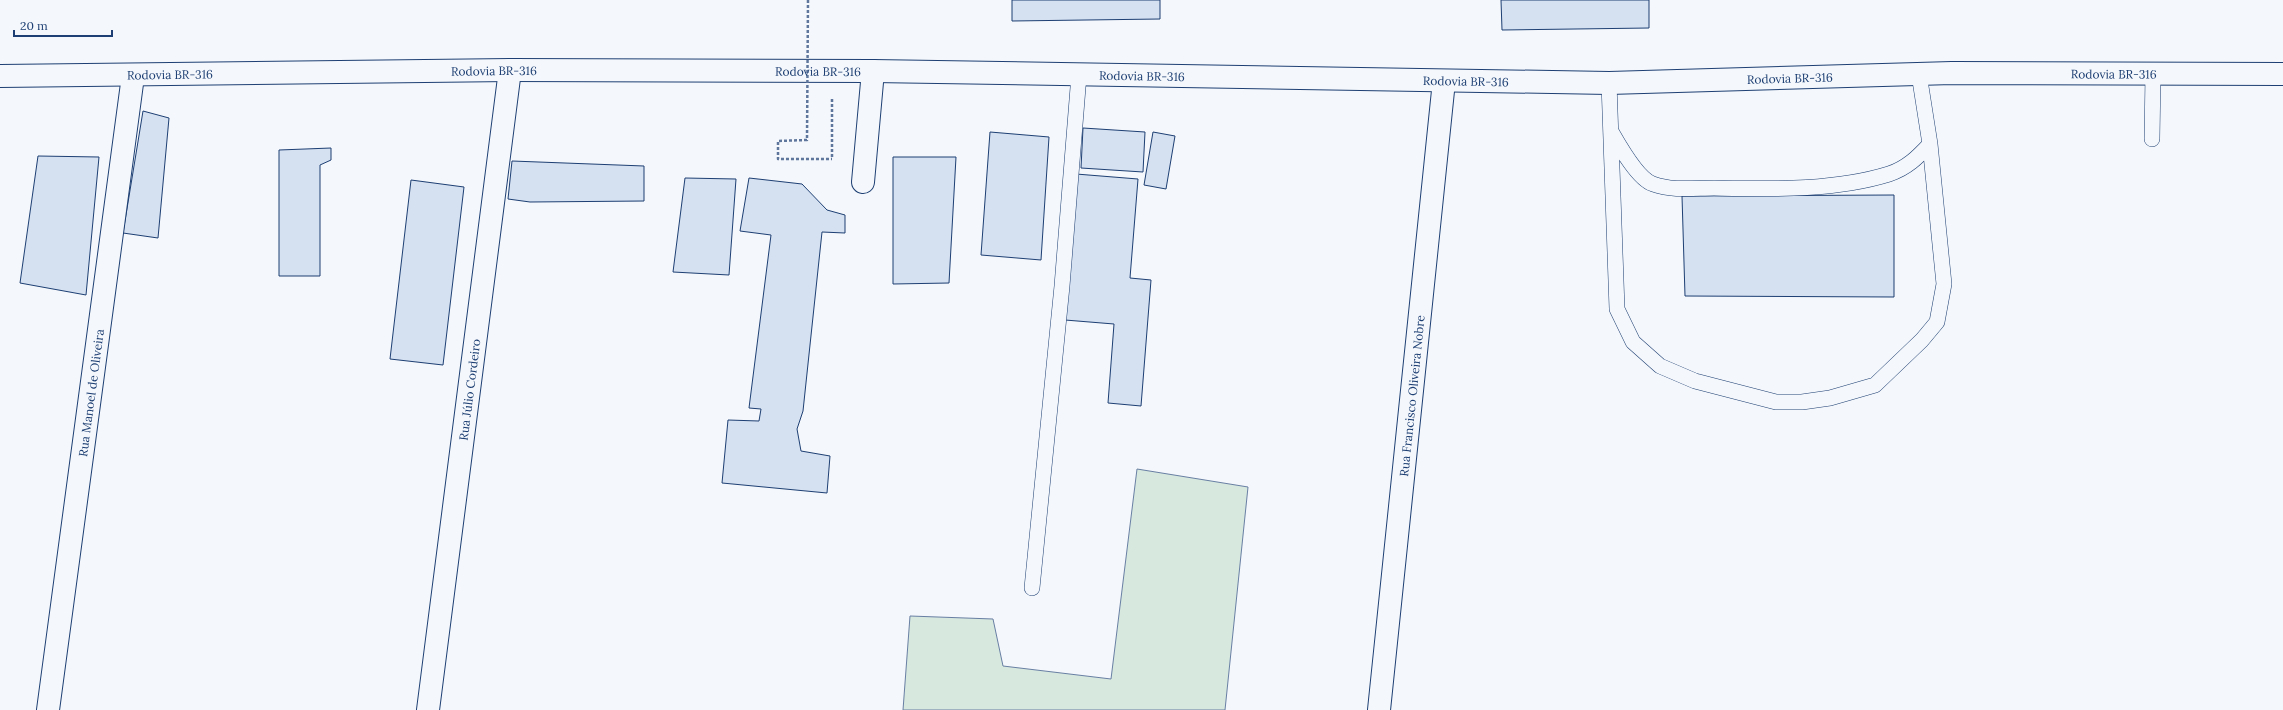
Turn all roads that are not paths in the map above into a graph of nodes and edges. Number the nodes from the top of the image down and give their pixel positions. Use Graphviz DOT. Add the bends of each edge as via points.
graph roads {
  1 [pos="510,70"];
  2 [pos="873,71"];
  3 [pos="1920,74"];
  4 [pos="2153,74"];
  5 [pos="2283,74"];
  6 [pos="1079,75"];
  7 [pos="0,76"];
  8 [pos="133,76"];
  9 [pos="1444,82"];
  10 [pos="1609,83"];
  11 [pos="1610,130"];
  12 [pos="2152,139"];
  13 [pos="1930,144"];
  14 [pos="863,182"];
  15 [pos="1032,588"];
  16 [pos="48,710"];
  17 [pos="428,710"];
  18 [pos="1379,710"];
  1 -- 2 [label="main road, Rodovia BR-316"];
  1 -- 8 [label="main road, Rodovia BR-316"];
  1 -- 17 [label="main road, Rua Júlio Cordeiro"];
  2 -- 6 [label="main road, Rodovia BR-316"];
  2 -- 14 [label="main road"];
  3 -- 4 [label="main road, Rodovia BR-316"];
  3 -- 10 [label="main road, Rodovia BR-316"];
  3 -- 13 [label="lane"];
  4 -- 5 [label="main road, Rodovia BR-316"];
  4 -- 12 [label="lane"];
  6 -- 9 [label="main road, Rodovia BR-316"];
  6 -- 15 [label="lane" via="1062,286"];
  7 -- 8 [label="main road, Rodovia BR-316"];
  8 -- 16 [label="main road, Rua Manoel de Oliveira"];
  9 -- 10 [label="main road, Rodovia BR-316"];
  9 -- 18 [label="main road, Rua Francisco Oliveira Nobre"];
  10 -- 11 [label="lane"];
  11 -- 13 [label="lane" via="1630,162 1652,184 1679,188 1757,189 1844,185 1890,173 1913,163"];
  11 -- 13 [label="lane" via="1617,309 1633,342 1660,366 1695,381 1776,402 1830,398 1875,385 1937,322 1944,284"];
}
